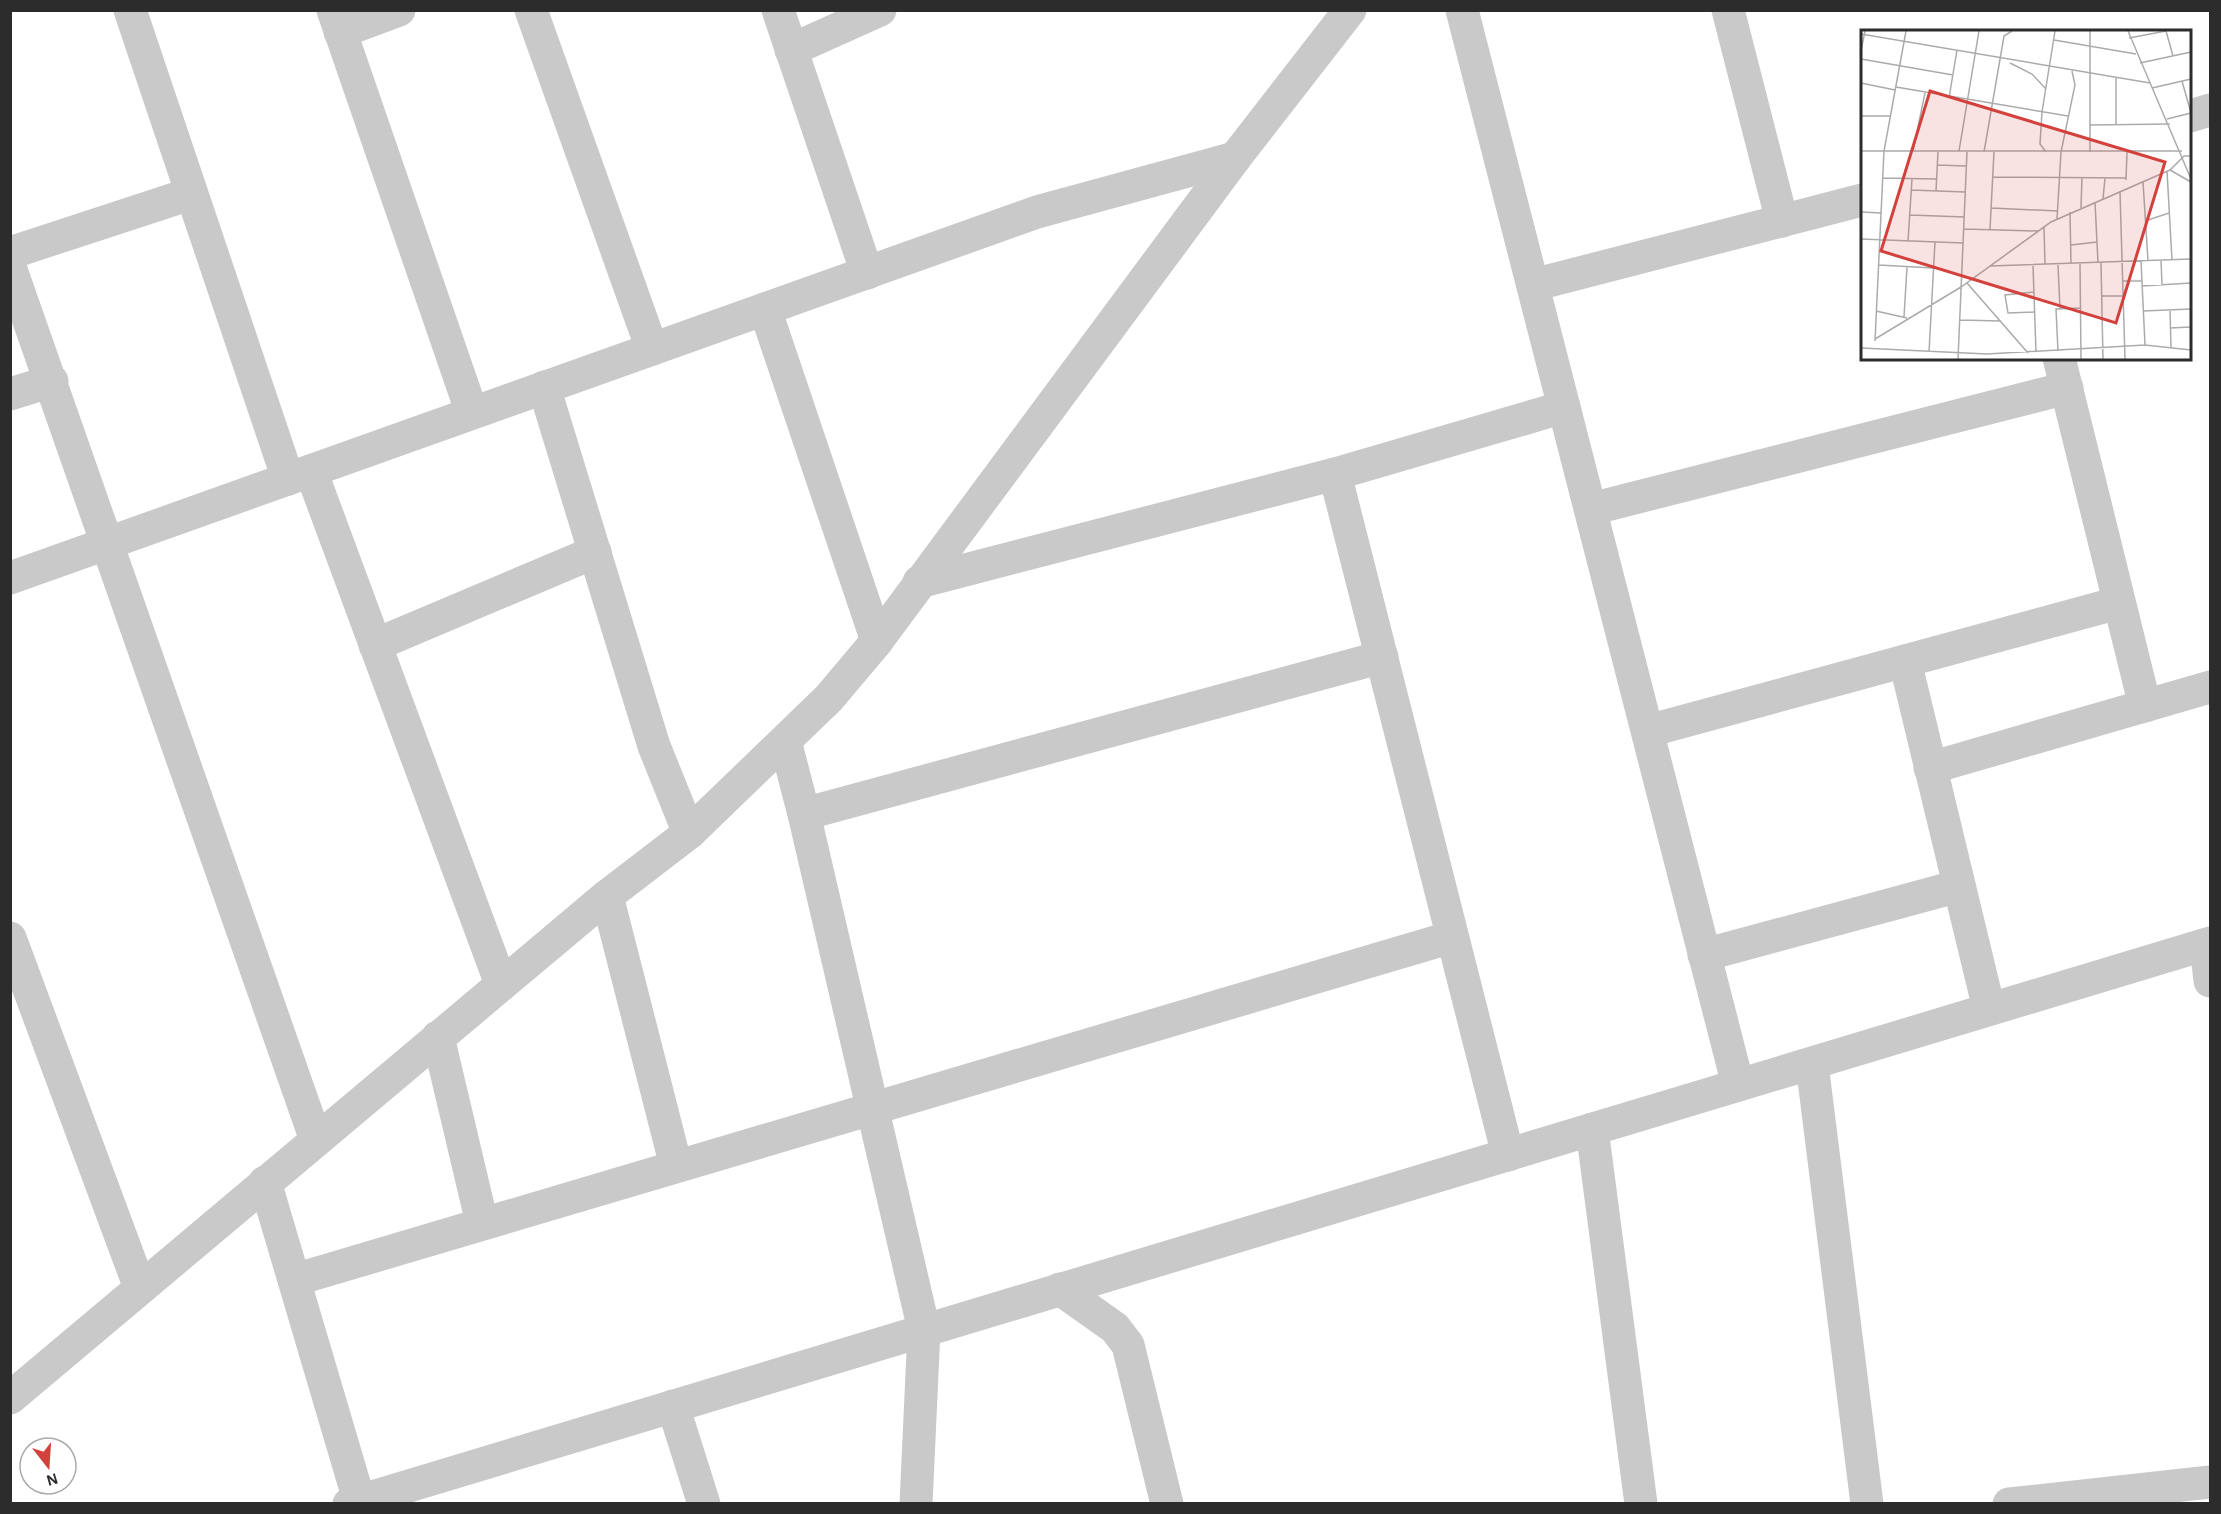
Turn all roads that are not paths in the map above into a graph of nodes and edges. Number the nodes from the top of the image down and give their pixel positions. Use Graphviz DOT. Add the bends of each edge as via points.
graph roads {
  1 [pos="130,10"];
  2 [pos="399,10"];
  3 [pos="531,10"];
  4 [pos="778,10"];
  5 [pos="880,10"];
  6 [pos="1350,10"];
  7 [pos="1462,10"];
  8 [pos="1728,10"];
  9 [pos="336,21"];
  10 [pos="791,50"];
  11 [pos="2211,110"];
  12 [pos="2191,116"];
  13 [pos="1235,158"];
  14 [pos="190,194"];
  15 [pos="1861,201"];
  16 [pos="1782,221"];
  17 [pos="10,253"];
  18 [pos="10,267"];
  19 [pos="867,273"];
  20 [pos="1533,285"];
  21 [pos="765,309"];
  22 [pos="652,349"];
  23 [pos="2063,373"];
  24 [pos="52,381"];
  25 [pos="544,387"];
  26 [pos="10,394"];
  27 [pos="1564,407"];
  28 [pos="472,413"];
  29 [pos="1335,474"];
  30 [pos="299,475"];
  31 [pos="1591,510"];
  32 [pos="106,543"];
  33 [pos="595,552"];
  34 [pos="10,578"];
  35 [pos="919,582"];
  36 [pos="2118,603"];
  37 [pos="877,642"];
  38 [pos="375,645"];
  39 [pos="1382,657"];
  40 [pos="1905,661"];
  41 [pos="2211,687"];
  42 [pos="2145,706"];
  43 [pos="1648,731"];
  44 [pos="785,741"];
  45 [pos="1930,768"];
  46 [pos="804,814"];
  47 [pos="689,833"];
  48 [pos="1959,886"];
  49 [pos="607,896"];
  50 [pos="1452,936"];
  51 [pos="2208,944"];
  52 [pos="13,953"];
  53 [pos="1704,954"];
  54 [pos="2211,981"];
  55 [pos="501,984"];
  56 [pos="1989,1009"];
  57 [pos="438,1037"];
  58 [pos="1812,1064"];
  59 [pos="1738,1085"];
  60 [pos="872,1107"];
  61 [pos="1592,1130"];
  62 [pos="316,1140"];
  63 [pos="1508,1155"];
  64 [pos="676,1166"];
  65 [pos="265,1182"];
  66 [pos="482,1223"];
  67 [pos="294,1280"];
  68 [pos="140,1288"];
  69 [pos="1060,1289"];
  70 [pos="924,1330"];
  71 [pos="10,1398"];
  72 [pos="673,1406"];
  73 [pos="2211,1482"];
  74 [pos="354,1502"];
  75 [pos="2029,1502"];
  76 [pos="704,1503"];
  77 [pos="916,1503"];
  78 [pos="1167,1503"];
  79 [pos="1641,1503"];
  80 [pos="1868,1503"];
  1 -- 14 [label="street"];
  2 -- 9 [label="street"];
  3 -- 22 [label="street"];
  4 -- 10 [label="street"];
  5 -- 10 [label="street"];
  6 -- 13 [label="street"];
  7 -- 20 [label="street"];
  8 -- 16 [label="street"];
  9 -- 28 [label="street"];
  10 -- 19 [label="street"];
  11 -- 12 [label="street"];
  13 -- 19 [label="street" via="1037,212"];
  13 -- 35 [label="street"];
  14 -- 17 [label="street"];
  14 -- 30 [label="street"];
  15 -- 16 [label="street"];
  16 -- 20 [label="street"];
  18 -- 24 [label="street"];
  19 -- 21 [label="street"];
  20 -- 27 [label="street"];
  21 -- 22 [label="street"];
  21 -- 37 [label="street"];
  22 -- 25 [label="street"];
  23 -- 31 [label="street"];
  23 -- 36 [label="street"];
  24 -- 26 [label="street"];
  24 -- 32 [label="street"];
  25 -- 28 [label="street"];
  25 -- 33 [label="street"];
  27 -- 29 [label="street"];
  27 -- 31 [label="street"];
  28 -- 30 [label="street"];
  29 -- 35 [label="street"];
  29 -- 39 [label="street"];
  30 -- 32 [label="street"];
  30 -- 38 [label="street"];
  31 -- 43 [label="street"];
  32 -- 34 [label="street"];
  32 -- 62 [label="street"];
  33 -- 38 [label="street"];
  33 -- 47 [label="street" via="654,746"];
  35 -- 37 [label="street"];
  36 -- 40 [label="street"];
  36 -- 42 [label="street"];
  37 -- 44 [label="street"];
  38 -- 55 [label="street"];
  39 -- 46 [label="street"];
  39 -- 50 [label="street"];
  40 -- 43 [label="street"];
  40 -- 45 [label="street"];
  41 -- 42 [label="street"];
  42 -- 45 [label="street"];
  43 -- 53 [label="street"];
  44 -- 46 [label="street"];
  44 -- 47 [label="street"];
  45 -- 48 [label="street"];
  46 -- 60 [label="street"];
  47 -- 49 [label="street"];
  48 -- 53 [label="street"];
  48 -- 56 [label="street"];
  49 -- 55 [label="street"];
  49 -- 64 [label="street"];
  50 -- 60 [label="street"];
  50 -- 63 [label="street"];
  51 -- 54 [label="street"];
  51 -- 56 [label="street"];
  52 -- 68 [label="street"];
  53 -- 59 [label="street"];
  55 -- 57 [label="street"];
  56 -- 58 [label="street"];
  57 -- 62 [label="street"];
  57 -- 66 [label="street"];
  58 -- 59 [label="street"];
  58 -- 80 [label="street"];
  59 -- 61 [label="street"];
  60 -- 64 [label="street"];
  60 -- 70 [label="street"];
  61 -- 63 [label="street"];
  61 -- 79 [label="street"];
  62 -- 65 [label="street"];
  63 -- 69 [label="street"];
  64 -- 66 [label="street"];
  65 -- 67 [label="street"];
  65 -- 68 [label="street"];
  66 -- 67 [label="street"];
  67 -- 74 [label="street"];
  68 -- 71 [label="street"];
  69 -- 70 [label="street"];
  69 -- 78 [label="street" via="1115,1328 1128,1345"];
  70 -- 72 [label="street"];
  70 -- 77 [label="street"];
  72 -- 74 [label="street"];
  72 -- 76 [label="street"];
  73 -- 75 [label="street"];
}
